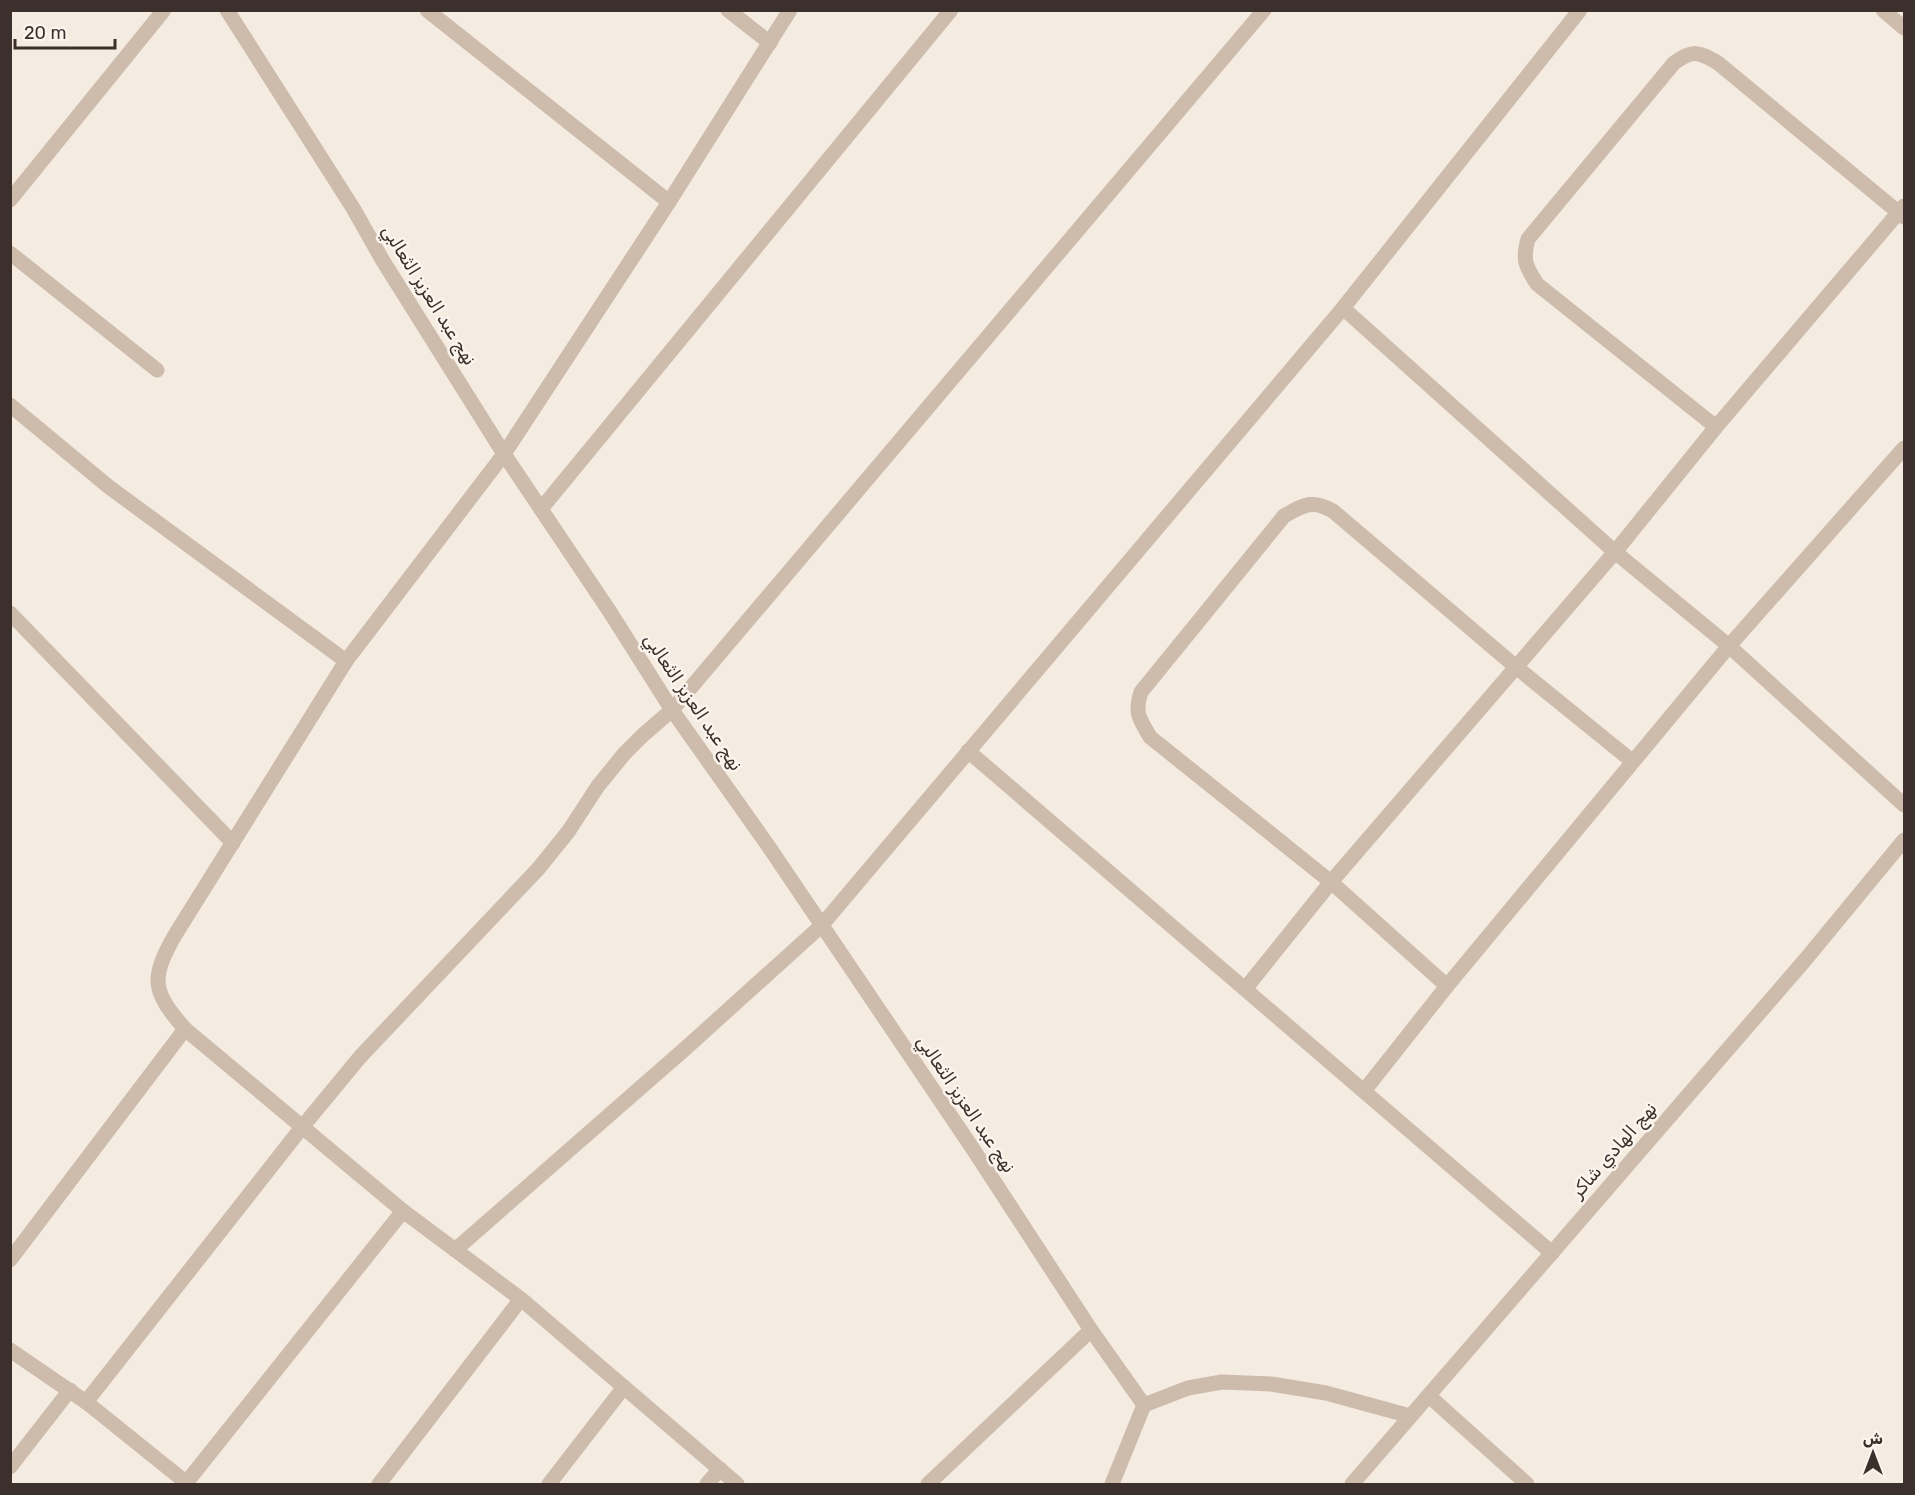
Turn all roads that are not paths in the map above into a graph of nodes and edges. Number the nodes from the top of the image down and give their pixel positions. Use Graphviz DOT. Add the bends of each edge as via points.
graph roads {
  1 [pos="164,10"];
  2 [pos="226,10"];
  3 [pos="427,10"];
  4 [pos="728,10"];
  5 [pos="790,10"];
  6 [pos="951,10"];
  7 [pos="1264,10"];
  8 [pos="1580,10"];
  9 [pos="1883,10"];
  10 [pos="1905,28"];
  11 [pos="770,43"];
  12 [pos="10,200"];
  13 [pos="669,202"];
  14 [pos="1903,212"];
  15 [pos="10,253"];
  16 [pos="1343,308"];
  17 [pos="157,370"];
  18 [pos="10,405"];
  19 [pos="1716,427"];
  20 [pos="1905,448"];
  21 [pos="504,454"];
  22 [pos="541,508"];
  23 [pos="1615,552"];
  24 [pos="10,613"];
  25 [pos="1729,646"];
  26 [pos="346,661"];
  27 [pos="1516,667"];
  28 [pos="672,710"];
  29 [pos="968,751"];
  30 [pos="1632,761"];
  31 [pos="1905,805"];
  32 [pos="1905,840"];
  33 [pos="233,843"];
  34 [pos="1331,882"];
  35 [pos="821,926"];
  36 [pos="1447,986"];
  37 [pos="1245,989"];
  38 [pos="185,1029"];
  39 [pos="1364,1091"];
  40 [pos="303,1126"];
  41 [pos="403,1212"];
  42 [pos="455,1250"];
  43 [pos="1552,1253"];
  44 [pos="10,1260"];
  45 [pos="521,1299"];
  46 [pos="1091,1330"];
  47 [pos="10,1350"];
  48 [pos="624,1387"];
  49 [pos="70,1390"];
  50 [pos="1429,1396"];
  51 [pos="86,1402"];
  52 [pos="1144,1405"];
  53 [pos="1410,1416"];
  54 [pos="10,1467"];
  55 [pos="720,1469"];
  56 [pos="187,1484"];
  57 [pos="379,1485"];
  58 [pos="549,1485"];
  59 [pos="708,1485"];
  60 [pos="737,1485"];
  61 [pos="928,1485"];
  62 [pos="1112,1485"];
  63 [pos="1352,1485"];
  64 [pos="1527,1485"];
  1 -- 12 [label="street"];
  2 -- 21 [label="street, نهج عبد العزيز الثعالبي"];
  3 -- 13 [label="street"];
  4 -- 11 [label="street"];
  5 -- 11 [label="street"];
  6 -- 22 [label="street"];
  7 -- 28 [label="street"];
  8 -- 16 [label="street"];
  9 -- 10 [label="street"];
  11 -- 13 [label="street"];
  13 -- 21 [label="street"];
  14 -- 19 [label="street"];
  14 -- 19 [label="street" via="1718,63 1699,52 1674,63 1528,240 1524,254 1527,269 1537,284"];
  15 -- 17 [label="street"];
  16 -- 23 [label="street"];
  16 -- 29 [label="street"];
  18 -- 26 [label="street" via="109,487"];
  19 -- 23 [label="street"];
  20 -- 25 [label="street"];
  21 -- 22 [label="street, نهج عبد العزيز الثعالبي"];
  21 -- 26 [label="street"];
  22 -- 28 [label="street, نهج عبد العزيز الثعالبي"];
  23 -- 25 [label="street"];
  23 -- 27 [label="street"];
  24 -- 33 [label="street"];
  25 -- 30 [label="street"];
  25 -- 31 [label="street"];
  26 -- 33 [label="street"];
  27 -- 30 [label="street"];
  27 -- 34 [label="street"];
  27 -- 34 [label="street" via="1333,511 1311,504 1284,516 1141,692 1136,707 1150,737"];
  28 -- 35 [label="street, نهج عبد العزيز الثعالبي"];
  28 -- 40 [label="street" via="624,754 538,869 360,1057"];
  29 -- 35 [label="street"];
  29 -- 37 [label="street"];
  30 -- 36 [label="street"];
  32 -- 43 [label="street, نهج الهادي شاكر"];
  33 -- 38 [label="street" via="175,935 158,972 163,1002"];
  34 -- 36 [label="street"];
  34 -- 37 [label="street"];
  35 -- 42 [label="street"];
  35 -- 46 [label="street, نهج عبد العزيز الثعالبي"];
  36 -- 39 [label="street"];
  37 -- 39 [label="street"];
  38 -- 40 [label="street"];
  38 -- 44 [label="street"];
  39 -- 43 [label="street"];
  40 -- 41 [label="street"];
  40 -- 51 [label="street"];
  41 -- 42 [label="street"];
  41 -- 56 [label="street"];
  42 -- 45 [label="street"];
  43 -- 50 [label="street, نهج الهادي شاكر"];
  45 -- 48 [label="street"];
  45 -- 57 [label="street"];
  46 -- 52 [label="street, نهج عبد العزيز الثعالبي"];
  46 -- 61 [label="street"];
  47 -- 49 [label="street"];
  48 -- 55 [label="street"];
  48 -- 58 [label="street"];
  49 -- 51 [label="street"];
  49 -- 54 [label="street"];
  50 -- 53 [label="street, نهج الهادي شاكر"];
  50 -- 64 [label="street"];
  51 -- 56 [label="street"];
  52 -- 53 [label="street" via="1188,1388 1222,1383 1271,1384 1326,1392"];
  52 -- 62 [label="street"];
  53 -- 63 [label="street, نهج الهادي شاكر"];
  55 -- 59 [label="street"];
  55 -- 60 [label="street"];
}
